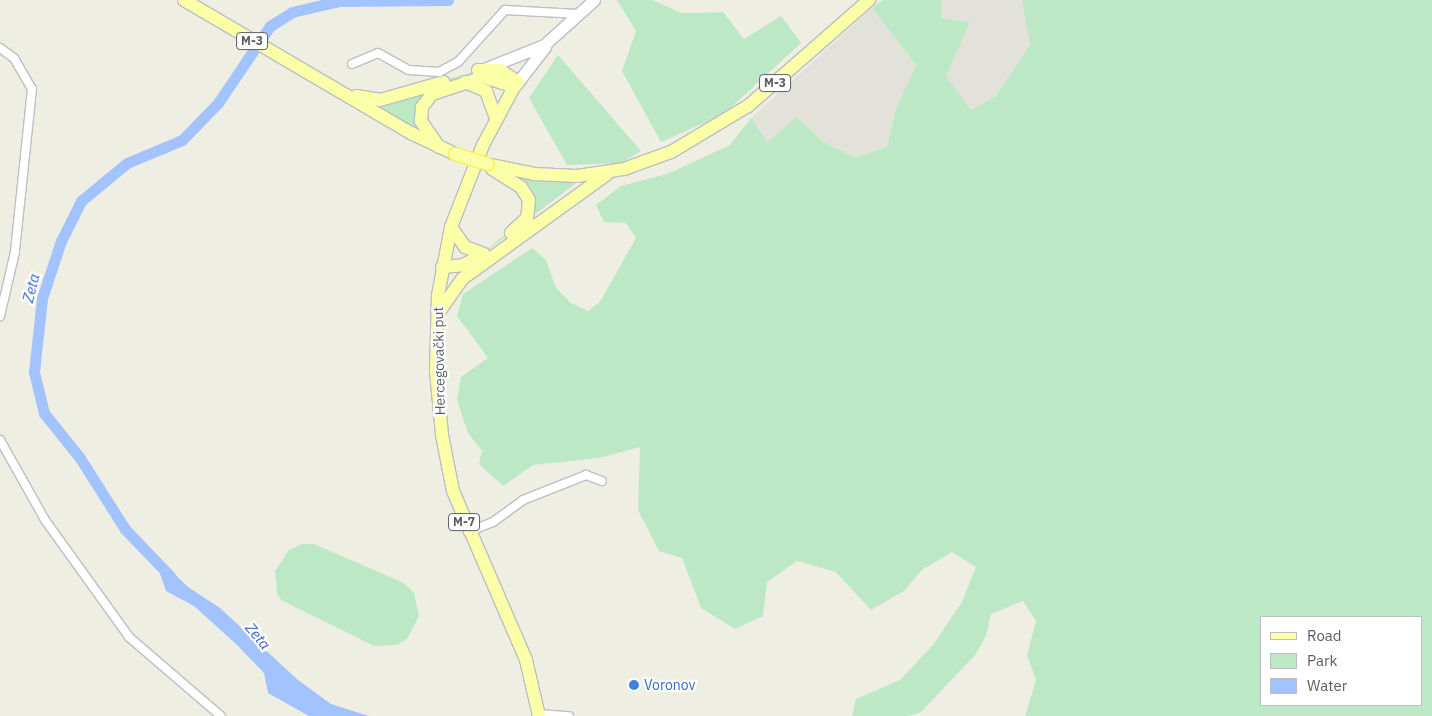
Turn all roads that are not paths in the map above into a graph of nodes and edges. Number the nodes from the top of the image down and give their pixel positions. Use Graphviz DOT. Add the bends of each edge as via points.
graph roads {
  1 [pos="184,0"];
  2 [pos="594,0"];
  3 [pos="869,0"];
  4 [pos="578,14"];
  5 [pos="552,40"];
  6 [pos="0,48"];
  7 [pos="352,64"];
  8 [pos="484,69"];
  9 [pos="465,82"];
  10 [pos="324,83"];
  11 [pos="516,85"];
  12 [pos="496,119"];
  13 [pos="439,147"];
  14 [pos="487,164"];
  15 [pos="612,172"];
  16 [pos="451,227"];
  17 [pos="484,254"];
  18 [pos="442,267"];
  19 [pos="462,279"];
  20 [pos="0,316"];
  21 [pos="437,316"];
  22 [pos="0,440"];
  23 [pos="602,481"];
  24 [pos="468,532"];
  25 [pos="539,715"];
  26 [pos="220,716"];
  27 [pos="569,716"];
  1 -- 10 [label="main road, M-3"];
  2 -- 4 [label="main road"];
  3 -- 15 [label="main road, M-3" via="726,123 670,152"];
  4 -- 5 [label="main road"];
  4 -- 7 [label="street" via="505,10 458,62 439,72 409,70 378,53"];
  5 -- 8 [label="main road"];
  5 -- 11 [label="main road"];
  6 -- 20 [label="street" via="26,73 32,89 32,108 15,252"];
  8 -- 10 [label="main road" via="376,101"];
  8 -- 11 [label="main road" via="505,72"];
  9 -- 11 [label="main road" via="487,76"];
  9 -- 12 [label="main road" via="486,90"];
  9 -- 13 [label="main road" via="434,92 422,107 422,125"];
  10 -- 13 [label="main road, M-3"];
  11 -- 12 [label="main road, M-7"];
  12 -- 16 [label="main road, Hercegovački put / M-7"];
  13 -- 14 [label="main road, M-3, bridge"];
  14 -- 15 [label="main road, M-3" via="547,175"];
  14 -- 17 [label="main road" via="523,188 530,206 523,224"];
  15 -- 19 [label="main road"];
  16 -- 17 [label="main road" via="465,247"];
  16 -- 18 [label="main road, Hercegovački put / M-7"];
  17 -- 18 [label="main road" via="463,265"];
  18 -- 19 [label="main road"];
  18 -- 21 [label="main road, Hercegovački put / M-7"];
  19 -- 21 [label="main road"];
  21 -- 24 [label="main road, Hercegovački put / M-7" via="442,435 452,485"];
  22 -- 26 [label="street" via="45,520 129,637"];
  23 -- 24 [label="street" via="586,475 523,500 493,522"];
  24 -- 25 [label="main road, Hercegovački put / M-7" via="526,660"];
  25 -- 27 [label="street"];
}
